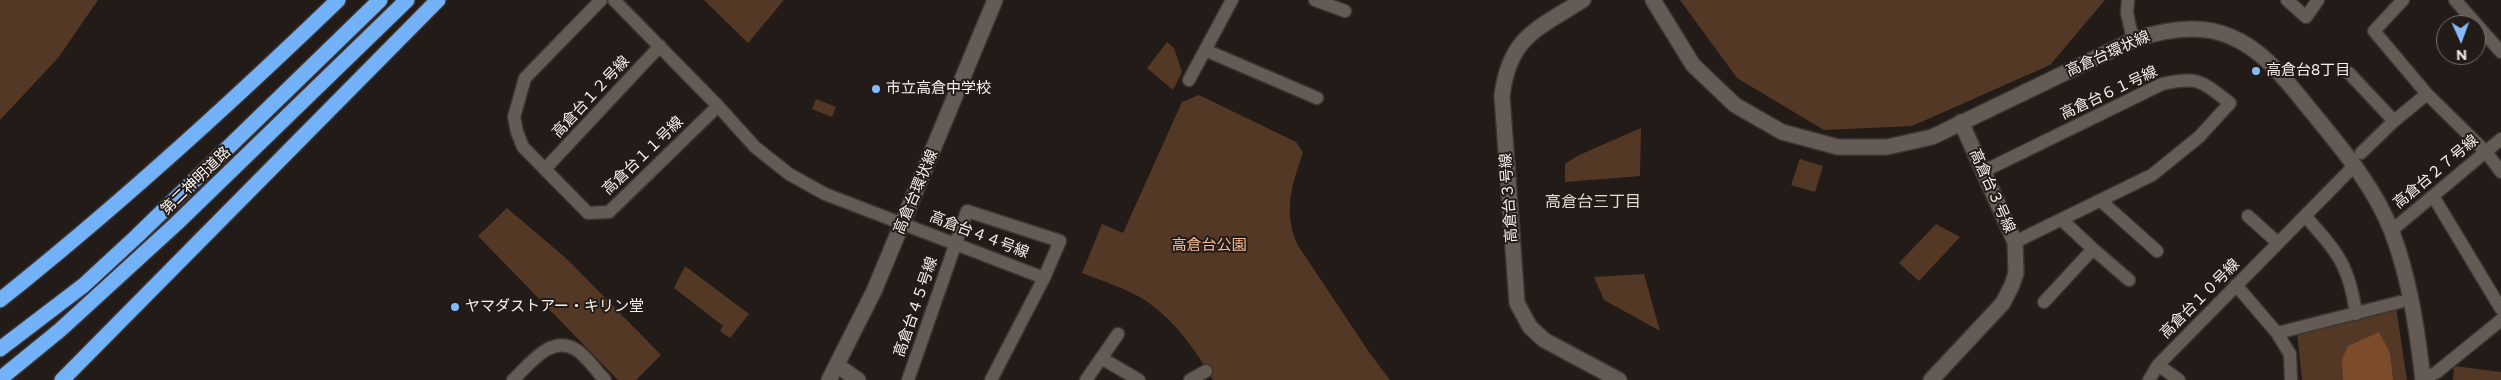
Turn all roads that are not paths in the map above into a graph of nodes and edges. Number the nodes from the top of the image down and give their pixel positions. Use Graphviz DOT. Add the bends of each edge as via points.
graph roads {
  1 [pos="338,0"];
  2 [pos="380,0"];
  3 [pos="407,0"];
  4 [pos="438,0"];
  5 [pos="601,0"];
  6 [pos="614,0"];
  7 [pos="995,0"];
  8 [pos="1232,0"];
  9 [pos="1315,0"];
  10 [pos="1583,0"];
  11 [pos="1652,0"];
  12 [pos="2128,0"];
  13 [pos="2287,0"];
  14 [pos="2318,0"];
  15 [pos="2402,0"];
  16 [pos="2455,0"];
  17 [pos="1345,11"];
  18 [pos="2133,40"];
  19 [pos="660,46"];
  20 [pos="1205,50"];
  21 [pos="2501,52"];
  22 [pos="2349,73"];
  23 [pos="1189,80"];
  24 [pos="2427,94"];
  25 [pos="1317,98"];
  26 [pos="718,106"];
  27 [pos="2394,121"];
  28 [pos="1961,122"];
  29 [pos="2501,139"];
  30 [pos="2486,152"];
  31 [pos="2358,159"];
  32 [pos="545,169"];
  33 [pos="1984,171"];
  34 [pos="2501,172"];
  35 [pos="2433,196"];
  36 [pos="2101,201"];
  37 [pos="2248,216"];
  38 [pos="2305,216"];
  39 [pos="2062,220"];
  40 [pos="902,223"];
  41 [pos="2391,231"];
  42 [pos="2015,242"];
  43 [pos="2278,243"];
  44 [pos="955,244"];
  45 [pos="2093,249"];
  46 [pos="2157,251"];
  47 [pos="1044,278"];
  48 [pos="2129,280"];
  49 [pos="2236,285"];
  50 [pos="0,300"];
  51 [pos="2044,302"];
  52 [pos="2400,302"];
  53 [pos="2501,309"];
  54 [pos="2356,314"];
  55 [pos="2501,320"];
  56 [pos="2276,333"];
  57 [pos="1118,334"];
  58 [pos="0,349"];
  59 [pos="1101,358"];
  60 [pos="2158,365"];
  61 [pos="838,366"];
  62 [pos="1206,372"];
  63 [pos="0,379"];
  64 [pos="62,380"];
  65 [pos="514,380"];
  66 [pos="605,380"];
  67 [pos="829,380"];
  68 [pos="858,380"];
  69 [pos="908,380"];
  70 [pos="991,380"];
  71 [pos="1086,380"];
  72 [pos="1138,380"];
  73 [pos="1190,380"];
  74 [pos="1619,380"];
  75 [pos="1931,380"];
  76 [pos="2149,380"];
  77 [pos="2179,380"];
  78 [pos="2292,380"];
  79 [pos="2423,380"];
  1 -- 50 [label="highway" via="205,127"];
  2 -- 58 [label="highway, 第二神明道路" via="131,242 46,316"];
  3 -- 63 [label="highway, 第二神明道路" via="177,224 60,330"];
  4 -- 64 [label="highway"];
  5 -- 32 [label="street, 高倉台１１号線" via="525,78 514,117 516,132 523,147"];
  6 -- 19 [label="street"];
  7 -- 40 [label="street, 高倉台環状線"];
  8 -- 20 [label="street"];
  9 -- 17 [label="street"];
  10 -- 74 [label="street, 高倉台３号線" via="1526,37 1512,55 1504,73 1502,96 1517,303 1530,327 1544,340"];
  11 -- 28 [label="street, 高倉台環状線" via="1684,53 1709,82 1735,105 1782,132 1838,148 1866,149 1918,142"];
  12 -- 18 [label="street" via="2127,13"];
  13 -- 14 [label="street" via="2306,17"];
  15 -- 24 [label="street" via="2368,30"];
  16 -- 21 [label="street"];
  18 -- 28 [label="street, 高倉台環状線"];
  18 -- 31 [label="street, 高倉台環状線" via="2181,28 2228,35 2246,44 2270,63"];
  19 -- 26 [label="street"];
  19 -- 32 [label="street, 高倉台１２号線"];
  20 -- 23 [label="street"];
  20 -- 25 [label="street"];
  22 -- 27 [label="street"];
  24 -- 27 [label="street, 高倉台１０号線"];
  24 -- 30 [label="street"];
  26 -- 32 [label="street, 高倉台１１号線" via="609,212 588,213"];
  26 -- 40 [label="street" via="755,147 789,174 825,194"];
  27 -- 31 [label="street, 高倉台１０号線"];
  28 -- 33 [label="street, 高倉台３号線"];
  29 -- 30 [label="street, 高倉台２７号線"];
  30 -- 34 [label="street"];
  30 -- 35 [label="street, 高倉台２７号線"];
  31 -- 38 [label="street, 高倉台１０号線"];
  31 -- 41 [label="street, 高倉台環状線"];
  33 -- 36 [label="street, 高倉台６１号線" via="2162,84 2186,78 2205,84 2230,103 2199,137 2152,175"];
  33 -- 42 [label="street, 高倉台３号線"];
  35 -- 41 [label="street, 高倉台２７号線"];
  35 -- 53 [label="street"];
  36 -- 39 [label="street, 高倉台６１号線"];
  36 -- 46 [label="street"];
  37 -- 43 [label="street"];
  38 -- 43 [label="street, 高倉台１０号線"];
  38 -- 54 [label="street" via="2333,247 2346,269 2353,288"];
  39 -- 42 [label="street, 高倉台６１号線"];
  39 -- 45 [label="street"];
  40 -- 44 [label="street, 高倉台４４号線"];
  40 -- 61 [label="street, 高倉台環状線"];
  41 -- 79 [label="street, 高倉台環状線" via="2409,286"];
  42 -- 75 [label="street, 高倉台３号線" via="2016,273 2003,303"];
  43 -- 49 [label="street, 高倉台１０号線"];
  44 -- 47 [label="street, 高倉台４４号線"];
  44 -- 47 [label="street, 高倉台４５号線" via="967,211 1060,241"];
  44 -- 69 [label="street, 高倉台４５号線"];
  45 -- 48 [label="street"];
  45 -- 51 [label="street"];
  47 -- 70 [label="street"];
  49 -- 56 [label="street"];
  49 -- 60 [label="street, 高倉台１０号線"];
  52 -- 54 [label="street"];
  54 -- 56 [label="street"];
  55 -- 79 [label="street"];
  56 -- 78 [label="street" via="2290,354"];
  57 -- 59 [label="street"];
  59 -- 71 [label="street"];
  59 -- 72 [label="street"];
  60 -- 76 [label="street, 高倉台１０号線"];
  60 -- 77 [label="street"];
  61 -- 67 [label="street, 高倉台環状線"];
  61 -- 68 [label="street"];
  62 -- 73 [label="street"];
  65 -- 66 [label="street" via="542,351 556,346 574,349"];
}
